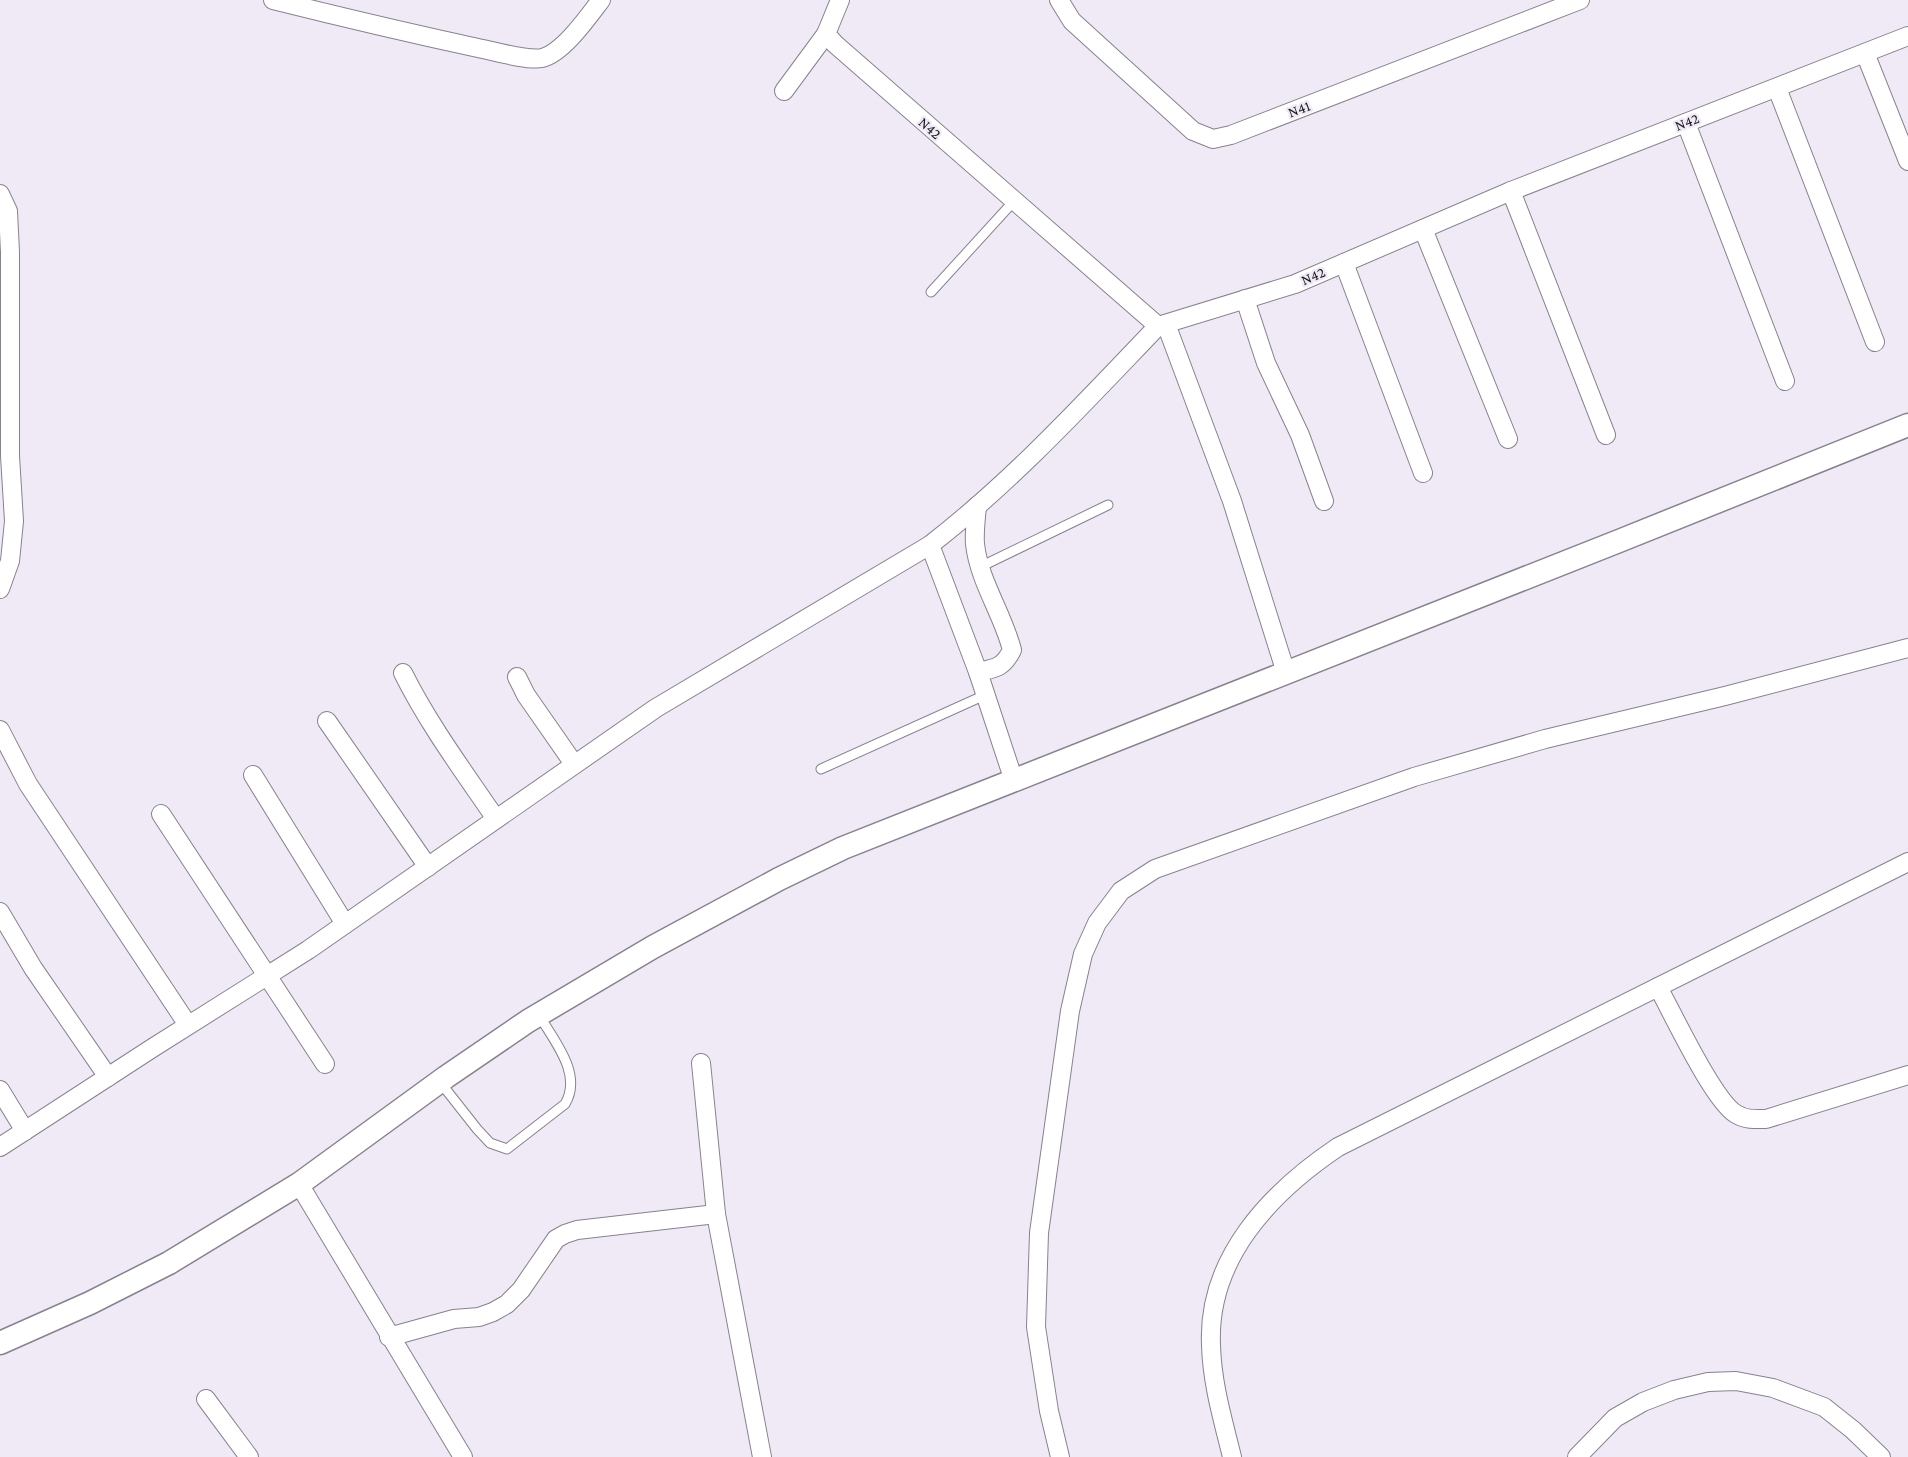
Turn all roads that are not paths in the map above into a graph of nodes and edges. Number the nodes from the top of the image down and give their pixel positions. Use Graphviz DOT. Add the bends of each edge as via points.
graph roads {
  1 [pos="273,0"];
  2 [pos="601,0"];
  3 [pos="840,0"];
  4 [pos="1059,0"];
  5 [pos="1580,0"];
  6 [pos="826,34"];
  7 [pos="1908,36"];
  8 [pos="1865,53"];
  9 [pos="1777,88"];
  10 [pos="784,91"];
  11 [pos="1686,123"];
  12 [pos="1908,161"];
  13 [pos="1511,191"];
  14 [pos="0,194"];
  15 [pos="1014,200"];
  16 [pos="1423,229"];
  17 [pos="1344,263"];
  18 [pos="930,292"];
  19 [pos="1245,299"];
  20 [pos="1162,325"];
  21 [pos="1875,342"];
  22 [pos="1785,381"];
  23 [pos="1908,424"];
  24 [pos="1606,435"];
  25 [pos="1508,439"];
  26 [pos="1423,473"];
  27 [pos="1324,501"];
  28 [pos="1108,505"];
  29 [pos="977,506"];
  30 [pos="930,545"];
  31 [pos="980,567"];
  32 [pos="0,589"];
  33 [pos="1908,648"];
  34 [pos="978,672"];
  35 [pos="1286,672"];
  36 [pos="403,674"];
  37 [pos="517,678"];
  38 [pos="985,695"];
  39 [pos="327,721"];
  40 [pos="0,730"];
  41 [pos="574,764"];
  42 [pos="821,769"];
  43 [pos="253,775"];
  44 [pos="1014,781"];
  45 [pos="162,814"];
  46 [pos="496,820"];
  47 [pos="1908,862"];
  48 [pos="428,867"];
  49 [pos="0,912"];
  50 [pos="345,924"];
  51 [pos="267,975"];
  52 [pos="1658,987"];
  53 [pos="539,1015"];
  54 [pos="188,1025"];
  55 [pos="701,1063"];
  56 [pos="325,1064"];
  57 [pos="1908,1075"];
  58 [pos="108,1077"];
  59 [pos="440,1082"];
  60 [pos="0,1090"];
  61 [pos="25,1131"];
  62 [pos="0,1147"];
  63 [pos="299,1184"];
  64 [pos="716,1214"];
  65 [pos="389,1337"];
  66 [pos="0,1343"];
  67 [pos="206,1398"];
  68 [pos="249,1457"];
  69 [pos="463,1457"];
  70 [pos="762,1457"];
  71 [pos="1060,1457"];
  72 [pos="1232,1457"];
  73 [pos="1576,1457"];
  74 [pos="1881,1457"];
  1 -- 2 [label="street" via="499,53 540,58 550,55 570,38"];
  3 -- 6 [label="street"];
  4 -- 5 [label="street, N41" via="1072,21 1193,131 1213,139 1231,135"];
  6 -- 10 [label="street"];
  6 -- 15 [label="street, N42" via="848,57"];
  7 -- 8 [label="street, N42"];
  8 -- 9 [label="street, N42"];
  8 -- 12 [label="street"];
  9 -- 11 [label="street, N42"];
  9 -- 21 [label="street"];
  11 -- 13 [label="street, N42"];
  11 -- 22 [label="street"];
  13 -- 16 [label="street, N42"];
  13 -- 24 [label="street"];
  14 -- 32 [label="street" via="8,212 10,252 10,456 14,521 10,561"];
  15 -- 18 [label="lane"];
  15 -- 20 [label="street, N42"];
  16 -- 17 [label="street, N42"];
  16 -- 25 [label="street"];
  17 -- 19 [label="street, N42" via="1295,284"];
  17 -- 26 [label="street"];
  19 -- 20 [label="street, N42"];
  19 -- 27 [label="street" via="1266,363 1300,435"];
  20 -- 29 [label="street" via="1011,477"];
  20 -- 35 [label="street" via="1232,501"];
  23 -- 35 [label="street"];
  28 -- 31 [label="lane"];
  29 -- 30 [label="street"];
  29 -- 31 [label="street" via="975,544"];
  30 -- 34 [label="street"];
  30 -- 41 [label="street" via="656,708"];
  31 -- 34 [label="street" via="1008,632 1012,650 1001,667"];
  33 -- 71 [label="street" via="1545,739 1414,777 1155,869 1122,892 1097,923 1083,954 1070,1011 1039,1233 1036,1326 1049,1411"];
  34 -- 38 [label="street"];
  35 -- 44 [label="street"];
  36 -- 46 [label="street" via="436,731"];
  37 -- 41 [label="street"];
  38 -- 42 [label="lane"];
  38 -- 44 [label="street"];
  39 -- 48 [label="street"];
  40 -- 54 [label="street" via="28,784"];
  41 -- 46 [label="street"];
  43 -- 50 [label="street"];
  44 -- 53 [label="street" via="843,848 779,879 653,947"];
  45 -- 51 [label="street"];
  46 -- 48 [label="street"];
  47 -- 52 [label="street"];
  48 -- 50 [label="street"];
  49 -- 58 [label="street" via="33,968"];
  50 -- 51 [label="street"];
  51 -- 54 [label="street"];
  51 -- 56 [label="street"];
  52 -- 57 [label="street" via="1703,1070 1728,1108 1748,1119 1766,1119"];
  52 -- 72 [label="street" via="1338,1147 1297,1176 1272,1200 1246,1231 1228,1264 1215,1300 1210,1343 1214,1386"];
  53 -- 59 [label="street"];
  53 -- 59 [label="lane" via="570,1068 570,1097 507,1149 490,1143"];
  54 -- 58 [label="street"];
  55 -- 64 [label="street"];
  58 -- 61 [label="street"];
  59 -- 63 [label="street"];
  60 -- 61 [label="street"];
  61 -- 62 [label="street"];
  63 -- 65 [label="street"];
  63 -- 66 [label="street" via="169,1263"];
  64 -- 65 [label="street" via="565,1234 556,1239 521,1290 507,1304 479,1317 454,1319"];
  64 -- 70 [label="street"];
  65 -- 69 [label="street"];
  67 -- 68 [label="street"];
  73 -- 74 [label="street" via="1614,1418 1642,1402 1708,1382 1736,1382 1773,1388 1824,1407"];
}
